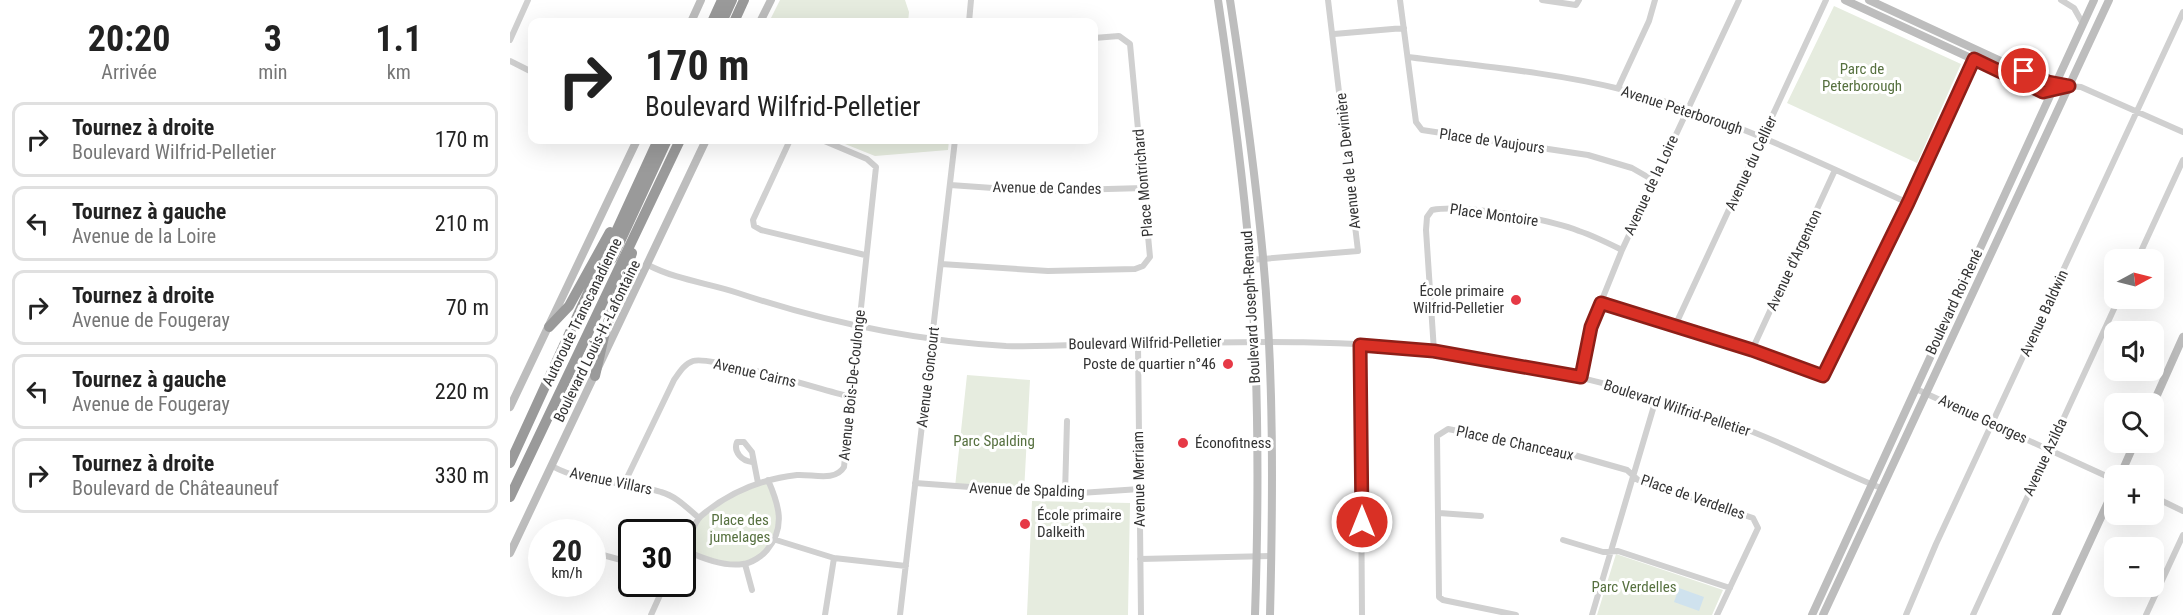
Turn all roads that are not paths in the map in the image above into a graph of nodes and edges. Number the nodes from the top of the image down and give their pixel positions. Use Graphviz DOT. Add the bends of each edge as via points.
graph roads {
  1 [pos="528,0"];
  2 [pos="702,0"];
  3 [pos="722,0"];
  4 [pos="732,0"];
  5 [pos="744,0"];
  6 [pos="771,0"];
  7 [pos="971,0"];
  8 [pos="1218,0"];
  9 [pos="1230,0"];
  10 [pos="1328,0"];
  11 [pos="1400,0"];
  12 [pos="1542,0"];
  13 [pos="1579,0"];
  14 [pos="1655,0"];
  15 [pos="1739,0"];
  16 [pos="1826,0"];
  17 [pos="1845,0"];
  18 [pos="1869,0"];
  19 [pos="2061,0"];
  20 [pos="2094,0"];
  21 [pos="2109,0"];
  22 [pos="2183,12"];
  23 [pos="693,18"];
  24 [pos="714,18"];
  25 [pos="724,18"];
  26 [pos="736,18"];
  27 [pos="762,18"];
  28 [pos="969,18"];
  29 [pos="2083,24"];
  30 [pos="1404,28"];
  31 [pos="1334,34"];
  32 [pos="1098,38"];
  33 [pos="510,40"];
  34 [pos="1978,50"];
  35 [pos="1408,57"];
  36 [pos="1974,59"];
  37 [pos="510,62"];
  38 [pos="528,70"];
  39 [pos="2069,86"];
  40 [pos="2054,87"];
  41 [pos="1618,88"];
  42 [pos="1688,109"];
  43 [pos="2136,112"];
  44 [pos="2183,132"];
  45 [pos="1763,137"];
  46 [pos="635,144"];
  47 [pos="656,144"];
  48 [pos="666,144"];
  49 [pos="678,144"];
  50 [pos="704,144"];
  51 [pos="788,144"];
  52 [pos="831,144"];
  53 [pos="955,144"];
  54 [pos="2183,160"];
  55 [pos="1836,170"];
  56 [pos="639,180"];
  57 [pos="1653,180"];
  58 [pos="950,185"];
  59 [pos="1144,188"];
  60 [pos="1908,203"];
  61 [pos="640,226"];
  62 [pos="2142,249"];
  63 [pos="1622,250"];
  64 [pos="865,255"];
  65 [pos="1263,258"];
  66 [pos="1250,260"];
  67 [pos="941,264"];
  68 [pos="648,265"];
  69 [pos="1601,303"];
  70 [pos="2113,309"];
  71 [pos="859,326"];
  72 [pos="1676,326"];
  73 [pos="549,327"];
  74 [pos="2183,337"];
  75 [pos="932,340"];
  76 [pos="1255,341"];
  77 [pos="1268,342"];
  78 [pos="1138,344"];
  79 [pos="1360,345"];
  80 [pos="1752,350"];
  81 [pos="1434,351"];
  82 [pos="595,376"];
  83 [pos="1581,377"];
  84 [pos="1916,389"];
  85 [pos="544,391"];
  86 [pos="1926,393"];
  87 [pos="2158,393"];
  88 [pos="851,398"];
  89 [pos="1656,399"];
  90 [pos="1257,402"];
  91 [pos="1269,402"];
  92 [pos="510,407"];
  93 [pos="1067,421"];
  94 [pos="1992,424"];
  95 [pos="2048,449"];
  96 [pos="752,462"];
  97 [pos="510,463"];
  98 [pos="552,466"];
  99 [pos="2104,475"];
  100 [pos="1257,476"];
  101 [pos="1272,476"];
  102 [pos="1633,476"];
  103 [pos="768,480"];
  104 [pos="758,483"];
  105 [pos="915,483"];
  106 [pos="624,484"];
  107 [pos="1872,485"];
  108 [pos="1140,489"];
  109 [pos="1881,489"];
  110 [pos="1065,494"];
  111 [pos="510,497"];
  112 [pos="2164,502"];
  113 [pos="2104,511"];
  114 [pos="2183,511"];
  115 [pos="1439,513"];
  116 [pos="1482,516"];
  117 [pos="699,518"];
  118 [pos="696,524"];
  119 [pos="2183,535"];
  120 [pos="776,540"];
  121 [pos="1563,540"];
  122 [pos="1611,552"];
  123 [pos="510,553"];
  124 [pos="696,556"];
  125 [pos="1257,556"];
  126 [pos="1271,556"];
  127 [pos="834,558"];
  128 [pos="1140,559"];
  129 [pos="745,564"];
  130 [pos="906,566"];
  131 [pos="1730,588"];
  132 [pos="752,590"];
  133 [pos="659,597"];
  134 [pos="651,615"];
  135 [pos="825,615"];
  136 [pos="900,615"];
  137 [pos="1141,615"];
  138 [pos="1255,615"];
  139 [pos="1270,615"];
  140 [pos="1362,615"];
  141 [pos="1516,615"];
  142 [pos="1592,615"];
  143 [pos="1718,615"];
  144 [pos="1812,615"];
  145 [pos="1823,615"];
  146 [pos="1906,615"];
  147 [pos="1973,615"];
  148 [pos="2056,615"];
  149 [pos="2146,615"];
  1 -- 33 [label="street"];
  2 -- 23 [label="street"];
  3 -- 24 [label="highway"];
  4 -- 25 [label="highway"];
  5 -- 26 [label="highway"];
  6 -- 27 [label="street"];
  7 -- 28 [label="street"];
  8 -- 66 [label="street, Boulevard Joseph-Renaud" via="1234,103"];
  9 -- 65 [label="street, Boulevard Joseph-Renaud"];
  10 -- 31 [label="street, Avenue de La Devinière"];
  11 -- 30 [label="street, Place de Vaujours"];
  12 -- 13 [label="street" via="1576,5"];
  14 -- 41 [label="street"];
  15 -- 42 [label="street, Avenue de la Loire"];
  16 -- 45 [label="street, Avenue du Cellier"];
  17 -- 36 [label="street"];
  18 -- 34 [label="street"];
  19 -- 29 [label="street" via="2070,4"];
  20 -- 29 [label="street, Boulevard Roi-René"];
  21 -- 39 [label="street, Boulevard Roi-René"];
  22 -- 43 [label="street, Avenue Baldwin"];
  29 -- 40 [label="street, Boulevard Roi-René"];
  30 -- 31 [label="street"];
  30 -- 35 [label="street, Place de Vaujours"];
  31 -- 65 [label="street, Avenue de La Devinière" via="1358,251"];
  32 -- 59 [label="street, Place Montrichard" via="1119,36 1130,44"];
  34 -- 36 [label="street"];
  34 -- 40 [label="street"];
  35 -- 41 [label="street, Avenue Peterborough"];
  35 -- 57 [label="street, Place de Vaujours" via="1416,122 1422,130 1588,155 1632,168"];
  36 -- 40 [label="street" via="2040,90"];
  36 -- 60 [label="street"];
  37 -- 38 [label="street"];
  39 -- 40 [label="street"];
  39 -- 43 [label="street" via="2081,87"];
  39 -- 86 [label="street, Boulevard Roi-René"];
  40 -- 84 [label="street, Boulevard Roi-René"];
  41 -- 42 [label="street, Avenue Peterborough"];
  42 -- 45 [label="street, Avenue Peterborough"];
  42 -- 57 [label="street, Avenue de la Loire"];
  43 -- 44 [label="street"];
  43 -- 94 [label="street, Avenue Baldwin"];
  45 -- 55 [label="street, Avenue Peterborough"];
  45 -- 72 [label="street, Avenue du Cellier"];
  46 -- 73 [label="street"];
  47 -- 56 [label="highway, Autoroute Transcanadienne"];
  48 -- 85 [label="highway" via="595,296"];
  49 -- 61 [label="highway, Autoroute Transcanadienne"];
  50 -- 68 [label="street, Boulevard Louis-H.-Lafontaine"];
  51 -- 64 [label="street" via="753,220 754,226"];
  52 -- 64 [label="street, Avenue Bois-De-Coulonge" via="867,159 876,168"];
  53 -- 58 [label="street, Avenue Goncourt"];
  54 -- 62 [label="street"];
  55 -- 60 [label="street, Avenue Peterborough"];
  55 -- 80 [label="street, Avenue d'Argenton"];
  56 -- 73 [label="highway" via="570,306"];
  56 -- 85 [label="highway, Autoroute Transcanadienne"];
  57 -- 63 [label="street, Avenue de la Loire"];
  58 -- 59 [label="street, Avenue de Candes" via="1036,191"];
  58 -- 67 [label="street, Avenue Goncourt"];
  59 -- 67 [label="street, Place Montrichard" via="1150,256 1135,269 1048,271"];
  60 -- 80 [label="street" via="1823,376"];
  61 -- 82 [label="highway" via="625,281 606,328"];
  61 -- 111 [label="highway, Autoroute Transcanadienne"];
  63 -- 69 [label="street, Avenue de la Loire"];
  63 -- 81 [label="street, Place Montoire" via="1578,230 1528,219 1462,209 1432,210 1426,230"];
  64 -- 71 [label="street, Avenue Bois-De-Coulonge"];
  65 -- 66 [label="street, Avenue de La Devinière"];
  65 -- 77 [label="street, Boulevard Joseph-Renaud"];
  66 -- 76 [label="street, Boulevard Joseph-Renaud"];
  67 -- 75 [label="street, Avenue Goncourt"];
  68 -- 71 [label="street, Boulevard Wilfrid-Pelletier" via="684,281 712,285"];
  68 -- 82 [label="street, Boulevard Louis-H.-Lafontaine"];
  69 -- 72 [label="street"];
  69 -- 83 [label="street, Avenue de la Loire" via="1591,327"];
  70 -- 95 [label="street, Avenue Azilda"];
  71 -- 75 [label="street, Boulevard Wilfrid-Pelletier"];
  71 -- 88 [label="street, Avenue Bois-De-Coulonge"];
  72 -- 80 [label="street"];
  73 -- 92 [label="street"];
  74 -- 87 [label="street"];
  75 -- 78 [label="street, Boulevard Wilfrid-Pelletier" via="1009,346"];
  75 -- 105 [label="street, Avenue Goncourt"];
  76 -- 77 [label="street, Boulevard Wilfrid-Pelletier"];
  76 -- 78 [label="street, Boulevard Wilfrid-Pelletier"];
  76 -- 90 [label="street, Boulevard Joseph-Renaud"];
  77 -- 79 [label="street, Boulevard Wilfrid-Pelletier"];
  77 -- 91 [label="street, Boulevard Joseph-Renaud"];
  78 -- 108 [label="street, Avenue Merriam"];
  79 -- 81 [label="street, Boulevard Wilfrid-Pelletier"];
  79 -- 140 [label="street"];
  81 -- 83 [label="street, Boulevard Wilfrid-Pelletier"];
  82 -- 98 [label="street, Boulevard Louis-H.-Lafontaine"];
  83 -- 89 [label="street, Boulevard Wilfrid-Pelletier"];
  84 -- 86 [label="street, Avenue Georges"];
  84 -- 107 [label="street, Boulevard Roi-René"];
  85 -- 97 [label="highway, Autoroute Transcanadienne"];
  86 -- 94 [label="street, Avenue Georges"];
  86 -- 109 [label="street, Boulevard Roi-René"];
  88 -- 103 [label="street, Avenue Bois-De-Coulonge" via="844,467 840,473"];
  88 -- 106 [label="street, Avenue Cairns" via="726,364 694,360 674,380"];
  89 -- 102 [label="street"];
  89 -- 107 [label="street, Boulevard Wilfrid-Pelletier" via="1731,423"];
  90 -- 91 [label="street"];
  90 -- 100 [label="street, Boulevard Joseph-Renaud"];
  91 -- 101 [label="street, Boulevard Joseph-Renaud"];
  93 -- 110 [label="street"];
  94 -- 95 [label="street, Avenue Georges"];
  94 -- 146 [label="street, Avenue Baldwin"];
  95 -- 99 [label="street, Avenue Georges"];
  95 -- 147 [label="street, Avenue Azilda"];
  96 -- 104 [label="street"];
  98 -- 106 [label="street, Avenue Villars" via="577,477"];
  98 -- 123 [label="street, Boulevard Louis-H.-Lafontaine"];
  100 -- 101 [label="street"];
  100 -- 125 [label="street, Boulevard Joseph-Renaud"];
  101 -- 126 [label="street, Boulevard Joseph-Renaud"];
  102 -- 115 [label="street, Place de Chanceaux" via="1627,470 1560,451 1448,429 1437,436"];
  102 -- 122 [label="street"];
  102 -- 131 [label="street, Place de Verdelles" via="1758,523"];
  103 -- 104 [label="street, Avenue Bois-De-Coulonge"];
  103 -- 120 [label="street" via="780,518"];
  104 -- 117 [label="street, Avenue Bois-De-Coulonge" via="724,499"];
  105 -- 110 [label="street, Avenue de Spalding"];
  105 -- 130 [label="street, Avenue Goncourt"];
  106 -- 117 [label="street, Avenue Villars" via="662,492"];
  107 -- 109 [label="street, Boulevard Wilfrid-Pelletier"];
  107 -- 144 [label="street, Boulevard Roi-René"];
  108 -- 110 [label="street, Avenue de Spalding"];
  108 -- 128 [label="street, Avenue Merriam"];
  109 -- 145 [label="street, Boulevard Roi-René"];
  112 -- 114 [label="street"];
  113 -- 148 [label="street"];
  115 -- 116 [label="street"];
  115 -- 141 [label="street, Place de Chanceaux" via="1439,597"];
  117 -- 118 [label="street, Avenue Bois-De-Coulonge"];
  119 -- 149 [label="street"];
  120 -- 127 [label="street"];
  120 -- 129 [label="street" via="762,555"];
  121 -- 122 [label="street"];
  122 -- 131 [label="street"];
  122 -- 142 [label="street"];
  124 -- 129 [label="street"];
  125 -- 126 [label="street"];
  125 -- 128 [label="street"];
  125 -- 138 [label="street, Boulevard Joseph-Renaud"];
  126 -- 139 [label="street, Boulevard Joseph-Renaud"];
  127 -- 130 [label="street"];
  127 -- 135 [label="street"];
  128 -- 137 [label="street, Avenue Merriam"];
  129 -- 132 [label="street"];
  130 -- 136 [label="street, Avenue Goncourt"];
  131 -- 143 [label="street, Place de Verdelles"];
  133 -- 134 [label="street"];
}
